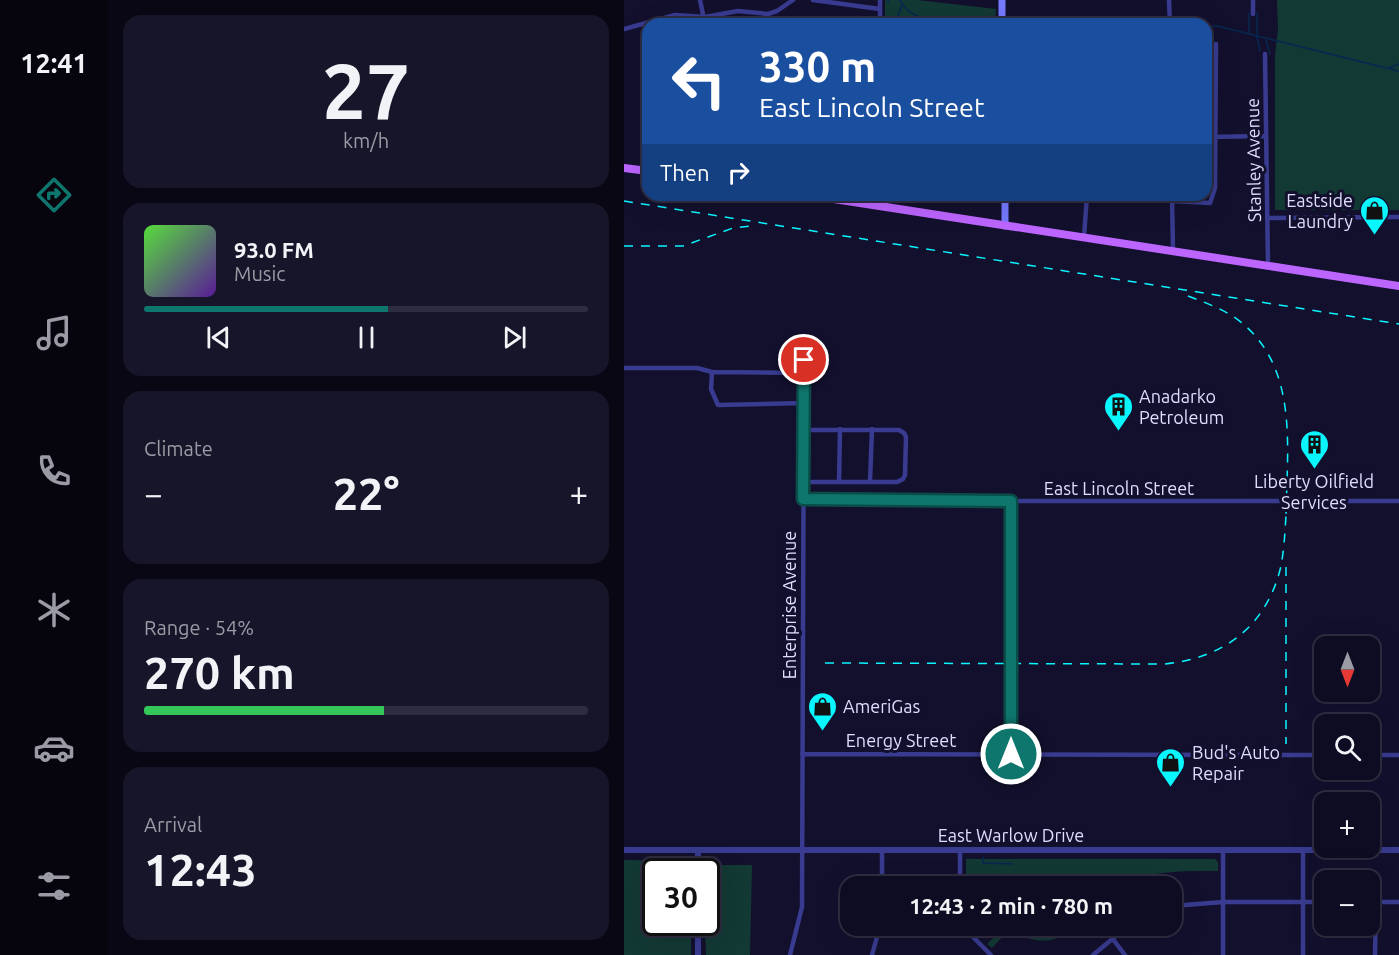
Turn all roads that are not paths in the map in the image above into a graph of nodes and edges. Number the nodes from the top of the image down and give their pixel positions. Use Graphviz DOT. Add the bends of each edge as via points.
graph roads {
  1 [pos="700,0"];
  2 [pos="793,0"];
  3 [pos="813,0"];
  4 [pos="880,0"];
  5 [pos="1002,0"];
  6 [pos="1169,0"];
  7 [pos="1252,0"];
  8 [pos="880,9"];
  9 [pos="1253,14"];
  10 [pos="705,17"];
  11 [pos="660,18"];
  12 [pos="880,18"];
  13 [pos="1002,18"];
  14 [pos="1170,18"];
  15 [pos="642,24"];
  16 [pos="624,29"];
  17 [pos="1216,44"];
  18 [pos="1265,54"];
  19 [pos="1266,136"];
  20 [pos="1215,137"];
  21 [pos="624,168"];
  22 [pos="642,170"];
  23 [pos="1212,197"];
  24 [pos="849,201"];
  25 [pos="884,201"];
  26 [pos="1005,201"];
  27 [pos="1087,201"];
  28 [pos="1172,201"];
  29 [pos="1195,201"];
  30 [pos="1211,201"];
  31 [pos="884,206"];
  32 [pos="1399,217"];
  33 [pos="1267,218"];
  34 [pos="1005,226"];
  35 [pos="1084,237"];
  36 [pos="1173,251"];
  37 [pos="1268,266"];
  38 [pos="1399,286"];
  39 [pos="804,360"];
  40 [pos="624,368"];
  41 [pos="712,372"];
  42 [pos="804,373"];
  43 [pos="804,403"];
  44 [pos="840,429"];
  45 [pos="872,429"];
  46 [pos="804,430"];
  47 [pos="803,482"];
  48 [pos="839,482"];
  49 [pos="870,482"];
  50 [pos="803,499"];
  51 [pos="1011,501"];
  52 [pos="1399,501"];
  53 [pos="802,753"];
  54 [pos="1011,754"];
  55 [pos="1314,755"];
  56 [pos="1380,755"];
  57 [pos="1399,755"];
  58 [pos="624,850"];
  59 [pos="698,850"];
  60 [pos="960,850"];
  61 [pos="1223,850"];
  62 [pos="1303,850"];
  63 [pos="1399,850"];
  64 [pos="803,851"];
  65 [pos="882,851"];
  66 [pos="698,858"];
  67 [pos="882,876"];
  68 [pos="960,876"];
  69 [pos="1223,902"];
  70 [pos="1303,902"];
  71 [pos="1314,902"];
  72 [pos="1380,902"];
  73 [pos="1399,902"];
  74 [pos="1182,905"];
  75 [pos="698,936"];
  76 [pos="877,936"];
  77 [pos="973,936"];
  78 [pos="1115,936"];
  79 [pos="1375,936"];
  80 [pos="1112,938"];
  81 [pos="984,948"];
  82 [pos="979,954"];
  83 [pos="698,955"];
  84 [pos="790,955"];
  85 [pos="872,955"];
  86 [pos="991,955"];
  87 [pos="1093,955"];
  88 [pos="1125,955"];
  89 [pos="1224,955"];
  90 [pos="1303,955"];
  91 [pos="1375,955"];
  1 -- 10 [label="street"];
  2 -- 10 [label="street" via="768,14 738,11"];
  3 -- 8 [label="street"];
  4 -- 8 [label="street"];
  5 -- 13 [label="main road"];
  6 -- 14 [label="street"];
  7 -- 9 [label="street"];
  8 -- 12 [label="street"];
  10 -- 11 [label="street"];
  15 -- 16 [label="street"];
  17 -- 20 [label="street"];
  18 -- 19 [label="street, Stanley Avenue"];
  19 -- 20 [label="street"];
  19 -- 33 [label="street, Stanley Avenue"];
  20 -- 23 [label="street"];
  21 -- 22 [label="main road"];
  24 -- 31 [label="main road"];
  25 -- 31 [label="street"];
  26 -- 34 [label="main road"];
  27 -- 35 [label="street"];
  28 -- 36 [label="street"];
  29 -- 30 [label="street"];
  31 -- 34 [label="main road"];
  32 -- 33 [label="street"];
  33 -- 37 [label="street, Stanley Avenue"];
  34 -- 35 [label="main road"];
  35 -- 36 [label="main road"];
  36 -- 37 [label="main road"];
  37 -- 38 [label="main road"];
  39 -- 42 [label="street, Enterprise Avenue"];
  40 -- 41 [label="street" via="697,368"];
  41 -- 42 [label="street"];
  41 -- 43 [label="street" via="711,389 718,405"];
  42 -- 43 [label="street, Enterprise Avenue"];
  43 -- 46 [label="street, Enterprise Avenue"];
  44 -- 45 [label="street"];
  44 -- 46 [label="street"];
  44 -- 48 [label="street"];
  45 -- 49 [label="street"];
  45 -- 49 [label="street" via="904,433 905,466 903,479 897,482"];
  46 -- 47 [label="street, Enterprise Avenue"];
  47 -- 48 [label="street"];
  47 -- 50 [label="street, Enterprise Avenue"];
  48 -- 49 [label="street"];
  50 -- 51 [label="street, East Lincoln Street"];
  50 -- 53 [label="street, Enterprise Avenue"];
  51 -- 52 [label="street, East Lincoln Street"];
  51 -- 54 [label="street"];
  53 -- 54 [label="street, Energy Street"];
  53 -- 64 [label="street, Enterprise Avenue"];
  54 -- 55 [label="street, Energy Street"];
  56 -- 57 [label="street"];
  58 -- 59 [label="street, East Warlow Drive"];
  59 -- 64 [label="street, East Warlow Drive"];
  59 -- 66 [label="street"];
  60 -- 61 [label="street, East Warlow Drive"];
  60 -- 65 [label="street, East Warlow Drive"];
  60 -- 68 [label="street"];
  61 -- 62 [label="street, East Warlow Drive"];
  61 -- 69 [label="street"];
  62 -- 63 [label="street, East Warlow Drive"];
  62 -- 70 [label="street"];
  64 -- 65 [label="street, East Warlow Drive"];
  64 -- 84 [label="street, Enterprise Avenue" via="802,907"];
  65 -- 67 [label="street"];
  69 -- 70 [label="street"];
  69 -- 74 [label="street"];
  69 -- 89 [label="street"];
  70 -- 71 [label="street"];
  70 -- 90 [label="street"];
  72 -- 73 [label="street"];
  75 -- 83 [label="street"];
  76 -- 85 [label="street"];
  77 -- 81 [label="street"];
  78 -- 80 [label="street"];
  79 -- 91 [label="street"];
  80 -- 87 [label="street"];
  80 -- 88 [label="street"];
  81 -- 82 [label="street"];
  81 -- 86 [label="street"];
}
